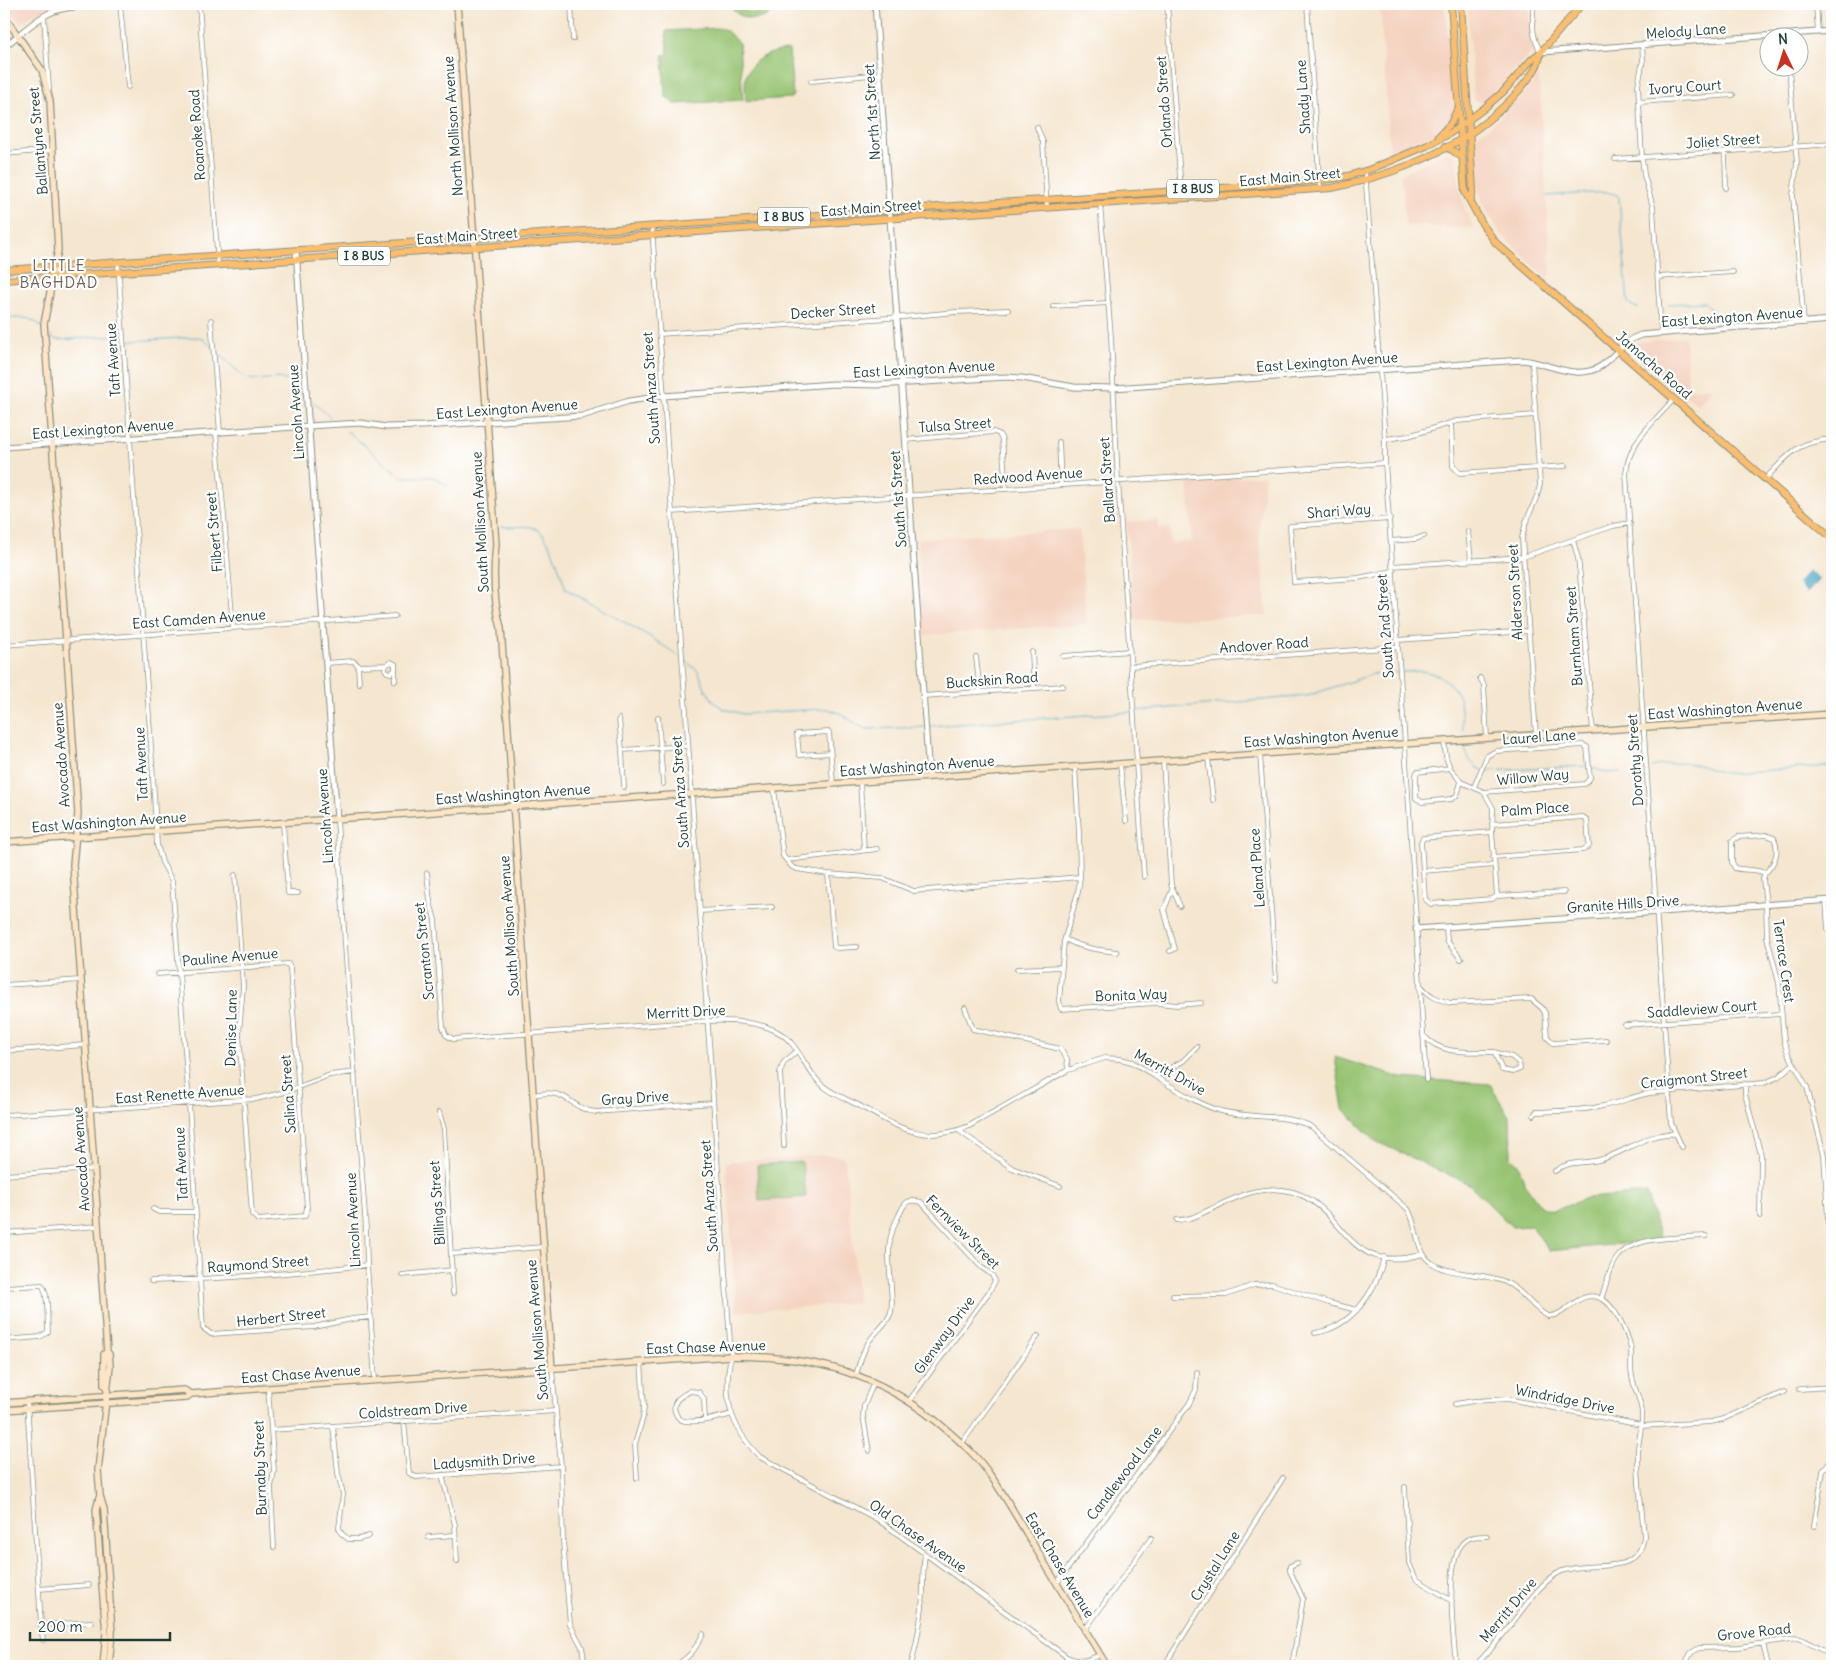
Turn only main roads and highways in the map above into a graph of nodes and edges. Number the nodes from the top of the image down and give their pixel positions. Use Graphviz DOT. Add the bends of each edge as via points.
graph roads {
  1 [pos="457,4"];
  2 [pos="1451,4"];
  3 [pos="1461,4"];
  4 [pos="1582,4"];
  5 [pos="4,16"];
  6 [pos="1541,52"];
  7 [pos="1467,101"];
  8 [pos="1458,107"];
  9 [pos="1485,108"];
  10 [pos="1468,120"];
  11 [pos="1459,127"];
  12 [pos="1469,133"];
  13 [pos="1461,139"];
  14 [pos="1433,142"];
  15 [pos="1445,148"];
  16 [pos="1462,157"];
  17 [pos="1267,185"];
  18 [pos="1269,193"];
  19 [pos="1471,200"];
  20 [pos="473,238"];
  21 [pos="354,246"];
  22 [pos="474,247"];
  23 [pos="354,256"];
  24 [pos="56,266"];
  25 [pos="4,270"];
  26 [pos="54,276"];
  27 [pos="4,280"];
  28 [pos="1832,538"];
  29 [pos="1832,714"];
  30 [pos="513,807"];
  31 [pos="76,837"];
  32 [pos="4,842"];
  33 [pos="552,1369"];
  34 [pos="192,1394"];
  35 [pos="106,1396"];
  36 [pos="4,1403"];
  37 [pos="105,1404"];
  38 [pos="28,1405"];
  39 [pos="4,1410"];
  40 [pos="100,1496"];
  41 [pos="103,1666"];
  42 [pos="109,1666"];
  43 [pos="1107,1666"];
  1 -- 20 [label="main road, North Mollison Avenue"];
  2 -- 8 [label="main road, Jamacha Road"];
  3 -- 7 [label="main road, Jamacha Road"];
  4 -- 6 [label="main road, East Main Street / I 8 BUS"];
  5 -- 24 [label="main road, Ballantyne Street" via="42,70 50,101 58,245"];
  6 -- 9 [label="main road, East Main Street / I 8 BUS"];
  6 -- 12 [label="main road, East Main Street / I 8 BUS" via="1539,66 1511,100"];
  7 -- 9 [label="main road" via="1470,106"];
  7 -- 10 [label="main road, Jamacha Road"];
  8 -- 11 [label="main road, Jamacha Road"];
  8 -- 14 [label="main road" via="1451,124"];
  9 -- 10 [label="main road, East Main Street / I 8 BUS"];
  10 -- 11 [label="main road, East Main Street / I 8 BUS"];
  10 -- 12 [label="main road, Jamacha Road"];
  11 -- 13 [label="main road, Jamacha Road"];
  11 -- 14 [label="main road, East Main Street / I 8 BUS"];
  12 -- 13 [label="main road, East Main Street / I 8 BUS"];
  12 -- 19 [label="main road, Jamacha Road"];
  13 -- 15 [label="main road, East Main Street / I 8 BUS"];
  13 -- 16 [label="main road, Jamacha Road"];
  14 -- 17 [label="main road, East Main Street / I 8 BUS" via="1348,176"];
  15 -- 16 [label="main road"];
  15 -- 18 [label="main road, East Main Street / I 8 BUS" via="1365,180 1320,189"];
  16 -- 19 [label="main road, Jamacha Road" via="1465,192"];
  17 -- 18 [label="main road"];
  17 -- 20 [label="main road, East Main Street / I 8 BUS"];
  18 -- 22 [label="main road, East Main Street / I 8 BUS"];
  19 -- 28 [label="main road, Jamacha Road" via="1496,243"];
  20 -- 21 [label="main road, East Main Street / I 8 BUS"];
  20 -- 22 [label="main road, North Mollison Avenue"];
  21 -- 23 [label="main road"];
  21 -- 24 [label="main road, East Main Street / I 8 BUS"];
  22 -- 23 [label="main road, East Main Street / I 8 BUS"];
  22 -- 30 [label="main road, South Mollison Avenue"];
  23 -- 26 [label="main road, East Main Street / I 8 BUS"];
  24 -- 25 [label="main road, East Main Street / I 8 BUS"];
  24 -- 26 [label="main road, Ballantyne Street"];
  26 -- 27 [label="main road, East Main Street / I 8 BUS"];
  26 -- 31 [label="main road, Avocado Avenue" via="44,324 78,814"];
  29 -- 30 [label="main road, East Washington Avenue"];
  30 -- 31 [label="main road, East Washington Avenue"];
  30 -- 33 [label="main road, South Mollison Avenue"];
  31 -- 32 [label="main road, East Washington Avenue"];
  31 -- 35 [label="main road, Avocado Avenue" via="73,865 109,1354"];
  33 -- 34 [label="main road, East Chase Avenue"];
  33 -- 43 [label="main road, East Chase Avenue" via="766,1356 830,1366 874,1382 936,1420 962,1442 990,1475"];
  34 -- 35 [label="main road, East Chase Avenue" via="184,1390"];
  34 -- 37 [label="main road, East Chase Avenue" via="186,1398"];
  35 -- 37 [label="main road, Avocado Avenue"];
  35 -- 38 [label="main road, East Chase Avenue"];
  36 -- 38 [label="main road, East Chase Avenue"];
  37 -- 38 [label="main road, East Chase Avenue"];
  37 -- 40 [label="main road, Avocado Avenue" via="99,1450"];
  38 -- 39 [label="main road, East Chase Avenue"];
  40 -- 41 [label="main road" via="96,1510 106,1634"];
  40 -- 42 [label="main road" via="104,1510 112,1634"];
}
